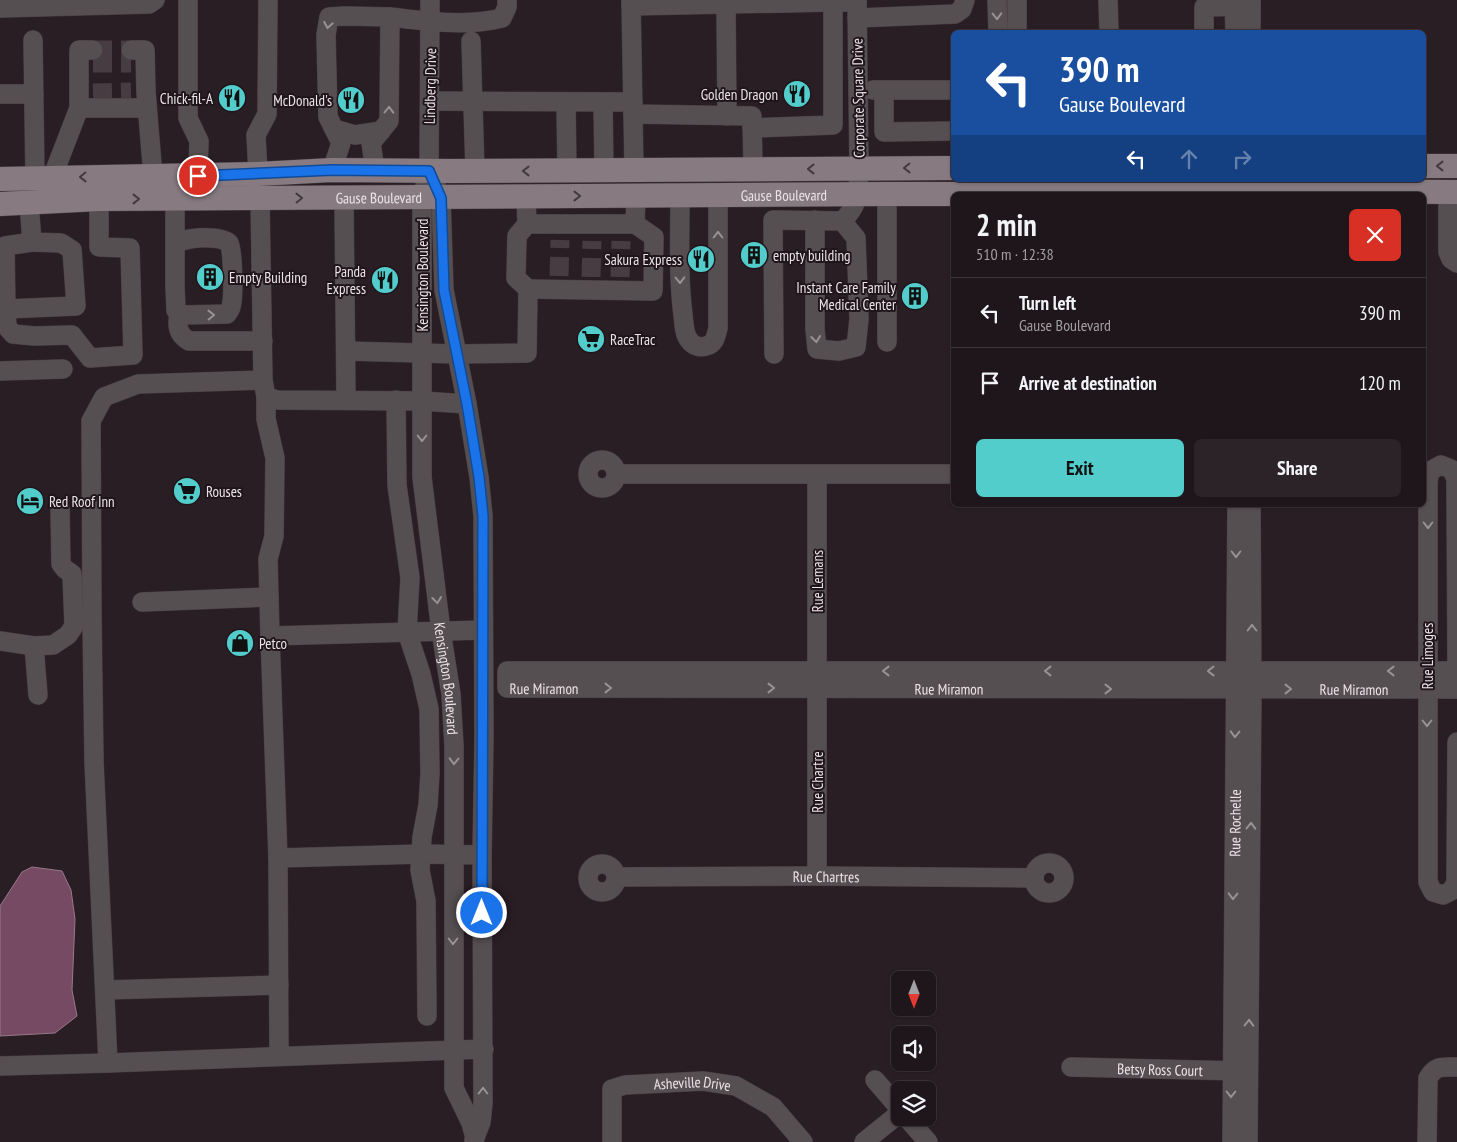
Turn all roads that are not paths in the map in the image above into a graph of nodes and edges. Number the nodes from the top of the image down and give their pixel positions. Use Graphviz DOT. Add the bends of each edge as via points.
graph roads {
  1 [pos="155,0"];
  2 [pos="188,0"];
  3 [pos="268,0"];
  4 [pos="430,0"];
  5 [pos="507,0"];
  6 [pos="966,0"];
  7 [pos="997,0"];
  8 [pos="1017,0"];
  9 [pos="1108,0"];
  10 [pos="831,2"];
  11 [pos="631,3"];
  12 [pos="1243,3"];
  13 [pos="726,4"];
  14 [pos="857,7"];
  15 [pos="0,8"];
  16 [pos="390,17"];
  17 [pos="430,22"];
  18 [pos="998,30"];
  19 [pos="1017,30"];
  20 [pos="1109,30"];
  21 [pos="1204,30"];
  22 [pos="1236,30"];
  23 [pos="1250,30"];
  24 [pos="33,40"];
  25 [pos="471,41"];
  26 [pos="136,58"];
  27 [pos="88,59"];
  28 [pos="884,90"];
  29 [pos="951,90"];
  30 [pos="858,91"];
  31 [pos="0,94"];
  32 [pos="34,94"];
  33 [pos="84,98"];
  34 [pos="141,98"];
  35 [pos="430,102"];
  36 [pos="472,102"];
  37 [pos="566,102"];
  38 [pos="603,102"];
  39 [pos="633,108"];
  40 [pos="727,116"];
  41 [pos="752,128"];
  42 [pos="334,129"];
  43 [pos="381,131"];
  44 [pos="951,131"];
  45 [pos="1426,166"];
  46 [pos="1457,166"];
  47 [pos="859,168"];
  48 [pos="951,168"];
  49 [pos="753,169"];
  50 [pos="332,170"];
  51 [pos="375,170"];
  52 [pos="567,170"];
  53 [pos="604,170"];
  54 [pos="634,170"];
  55 [pos="429,171"];
  56 [pos="475,171"];
  57 [pos="258,174"];
  58 [pos="153,176"];
  59 [pos="198,176"];
  60 [pos="43,178"];
  61 [pos="0,179"];
  62 [pos="1241,189"];
  63 [pos="105,192"];
  64 [pos="1176,192"];
  65 [pos="1272,192"];
  66 [pos="1426,192"];
  67 [pos="1452,192"];
  68 [pos="887,194"];
  69 [pos="858,195"];
  70 [pos="951,195"];
  71 [pos="636,196"];
  72 [pos="680,196"];
  73 [pos="718,196"];
  74 [pos="772,196"];
  75 [pos="432,197"];
  76 [pos="526,197"];
  77 [pos="344,198"];
  78 [pos="175,199"];
  79 [pos="260,199"];
  80 [pos="29,203"];
  81 [pos="0,204"];
  82 [pos="773,220"];
  83 [pos="816,220"];
  84 [pos="842,221"];
  85 [pos="527,224"];
  86 [pos="626,230"];
  87 [pos="261,239"];
  88 [pos="226,240"];
  89 [pos="32,242"];
  90 [pos="175,246"];
  91 [pos="1457,263"];
  92 [pos="528,289"];
  93 [pos="3,309"];
  94 [pos="179,313"];
  95 [pos="263,341"];
  96 [pos="887,342"];
  97 [pos="346,351"];
  98 [pos="422,353"];
  99 [pos="457,354"];
  100 [pos="774,354"];
  101 [pos="62,369"];
  102 [pos="0,371"];
  103 [pos="265,389"];
  104 [pos="346,400"];
  105 [pos="396,400"];
  106 [pos="422,401"];
  107 [pos="467,404"];
  108 [pos="617,474"];
  109 [pos="817,474"];
  110 [pos="951,474"];
  111 [pos="1237,507"];
  112 [pos="1251,507"];
  113 [pos="60,508"];
  114 [pos="269,597"];
  115 [pos="142,602"];
  116 [pos="483,630"];
  117 [pos="441,631"];
  118 [pos="407,632"];
  119 [pos="270,636"];
  120 [pos="0,641"];
  121 [pos="34,646"];
  122 [pos="1457,667"];
  123 [pos="1457,671"];
  124 [pos="817,680"];
  125 [pos="1244,680"];
  126 [pos="1427,680"];
  127 [pos="1457,689"];
  128 [pos="38,695"];
  129 [pos="1457,742"];
  130 [pos="422,854"];
  131 [pos="482,855"];
  132 [pos="453,856"];
  133 [pos="278,858"];
  134 [pos="817,876"];
  135 [pos="617,877"];
  136 [pos="1034,878"];
  137 [pos="279,985"];
  138 [pos="105,990"];
  139 [pos="426,1016"];
  140 [pos="484,1049"];
  141 [pos="453,1050"];
  142 [pos="279,1056"];
  143 [pos="108,1063"];
  144 [pos="0,1066"];
  145 [pos="1457,1067"];
  146 [pos="1071,1068"];
  147 [pos="1240,1071"];
  148 [pos="875,1080"];
  149 [pos="891,1099"];
  150 [pos="891,1120"];
  151 [pos="914,1126"];
  152 [pos="474,1140"];
  153 [pos="612,1142"];
  154 [pos="803,1142"];
  155 [pos="864,1142"];
  156 [pos="928,1142"];
  157 [pos="1232,1142"];
  158 [pos="1248,1142"];
  159 [pos="1427,1142"];
  1 -- 15 [label="street" via="149,4"];
  2 -- 59 [label="street" via="188,118 200,141"];
  3 -- 57 [label="street" via="267,114 256,135"];
  4 -- 17 [label="street, Lindberg Drive"];
  5 -- 17 [label="street" via="502,18"];
  6 -- 14 [label="street" via="955,14"];
  7 -- 18 [label="street, one-way"];
  8 -- 19 [label="street"];
  9 -- 20 [label="street"];
  10 -- 13 [label="street"];
  10 -- 14 [label="street"];
  10 -- 41 [label="street" via="833,125"];
  11 -- 13 [label="street"];
  11 -- 39 [label="street"];
  12 -- 21 [label="street" via="1204,7"];
  12 -- 22 [label="street"];
  12 -- 23 [label="street"];
  13 -- 40 [label="street"];
  14 -- 30 [label="street, Corporate Square Drive"];
  16 -- 17 [label="street"];
  16 -- 42 [label="street, one-way" via="329,17 326,35 328,117"];
  43 -- 16 [label="street, one-way" via="389,121"];
  17 -- 35 [label="street, Lindberg Drive"];
  24 -- 32 [label="street"];
  25 -- 36 [label="street"];
  26 -- 34 [label="street"];
  27 -- 33 [label="street"];
  28 -- 29 [label="street"];
  28 -- 30 [label="street"];
  28 -- 44 [label="street" via="884,132"];
  30 -- 47 [label="street, Corporate Square Drive"];
  31 -- 32 [label="street"];
  32 -- 60 [label="street"];
  33 -- 34 [label="street"];
  33 -- 60 [label="street"];
  34 -- 58 [label="street"];
  35 -- 36 [label="street"];
  35 -- 55 [label="street, Lindberg Drive"];
  36 -- 37 [label="street"];
  36 -- 56 [label="street"];
  37 -- 38 [label="street"];
  37 -- 52 [label="street"];
  38 -- 39 [label="street"];
  38 -- 53 [label="street"];
  39 -- 40 [label="street"];
  39 -- 54 [label="street"];
  40 -- 41 [label="street" via="752,116"];
  41 -- 49 [label="street"];
  42 -- 43 [label="street" via="355,135"];
  42 -- 50 [label="street" via="341,143"];
  43 -- 51 [label="street" via="371,143"];
  46 -- 45 [label="main road, one-way"];
  48 -- 47 [label="main road, Gause Boulevard, one-way"];
  47 -- 49 [label="main road, Gause Boulevard, one-way"];
  47 -- 69 [label="street, Corporate Square Drive"];
  49 -- 54 [label="main road, Gause Boulevard"];
  50 -- 51 [label="main road, Gause Boulevard"];
  50 -- 57 [label="main road, Gause Boulevard"];
  51 -- 55 [label="main road, Gause Boulevard"];
  52 -- 53 [label="main road, Gause Boulevard"];
  52 -- 56 [label="main road, Gause Boulevard, one-way"];
  53 -- 54 [label="main road, Gause Boulevard"];
  55 -- 56 [label="main road, Gause Boulevard"];
  55 -- 75 [label="street, Kensington Boulevard"];
  57 -- 59 [label="main road, Gause Boulevard"];
  58 -- 59 [label="main road, Gause Boulevard"];
  58 -- 63 [label="main road, Gause Boulevard"];
  60 -- 61 [label="main road, Gause Boulevard"];
  63 -- 60 [label="main road, Gause Boulevard, one-way"];
  62 -- 64 [label="main road, Gause Boulevard"];
  62 -- 65 [label="main road, Gause Boulevard"];
  63 -- 78 [label="main road, Gause Boulevard, one-way"];
  63 -- 80 [label="main road, Gause Boulevard"];
  63 -- 93 [label="street" via="99,247 130,248 133,356 90,358 72,335 13,334 7,326"];
  66 -- 67 [label="main road, Gause Boulevard"];
  67 -- 91 [label="street" via="1448,252"];
  68 -- 69 [label="main road, Gause Boulevard"];
  68 -- 70 [label="main road, Gause Boulevard"];
  68 -- 96 [label="street"];
  69 -- 74 [label="main road, Gause Boulevard"];
  69 -- 84 [label="street" via="851,213"];
  71 -- 72 [label="main road, Gause Boulevard"];
  76 -- 71 [label="main road, Gause Boulevard, one-way"];
  71 -- 86 [label="street"];
  72 -- 73 [label="main road, Gause Boulevard"];
  72 -- 73 [label="street, one-way" via="680,285 686,333 689,341 704,347 711,345 718,328"];
  73 -- 74 [label="main road, Gause Boulevard"];
  74 -- 82 [label="street"];
  75 -- 76 [label="main road, Gause Boulevard"];
  75 -- 77 [label="main road, Gause Boulevard"];
  75 -- 98 [label="street, Kensington Boulevard"];
  75 -- 99 [label="street, Kensington Boulevard" via="444,290"];
  76 -- 85 [label="street"];
  79 -- 77 [label="main road, Gause Boulevard, one-way"];
  77 -- 97 [label="street"];
  78 -- 79 [label="main road, Gause Boulevard"];
  78 -- 90 [label="street"];
  79 -- 87 [label="street"];
  80 -- 81 [label="main road, Gause Boulevard"];
  80 -- 89 [label="street"];
  82 -- 83 [label="street"];
  82 -- 100 [label="street"];
  83 -- 84 [label="street"];
  83 -- 84 [label="street, one-way" via="814,329 817,350 840,351 856,347 859,320 856,238"];
  85 -- 86 [label="street" via="560,232"];
  85 -- 92 [label="street" via="517,236 516,278"];
  86 -- 92 [label="street" via="654,237 653,290 590,283 559,283"];
  87 -- 88 [label="street"];
  87 -- 95 [label="street"];
  88 -- 90 [label="street" via="189,239"];
  94 -- 88 [label="street, one-way" via="223,315 229,311 232,303 232,254"];
  89 -- 93 [label="street" via="5,246"];
  89 -- 93 [label="street" via="60,243 72,250 76,306"];
  90 -- 94 [label="street" via="175,303"];
  92 -- 99 [label="street" via="527,353"];
  94 -- 95 [label="street" via="178,329 189,341"];
  95 -- 103 [label="street"];
  97 -- 98 [label="street"];
  97 -- 104 [label="street"];
  98 -- 99 [label="street"];
  98 -- 106 [label="street, Kensington Boulevard"];
  99 -- 107 [label="street, Kensington Boulevard"];
  101 -- 102 [label="street"];
  103 -- 104 [label="street" via="277,400"];
  103 -- 114 [label="street" via="266,419 275,458 274,536 268,559"];
  103 -- 138 [label="street" via="138,384 104,397 91,421 94,753"];
  104 -- 105 [label="street"];
  105 -- 106 [label="street"];
  105 -- 118 [label="street" via="397,485 410,578"];
  106 -- 107 [label="street"];
  106 -- 117 [label="street, Kensington Boulevard, one-way" via="422,477"];
  107 -- 116 [label="street, Kensington Boulevard" via="483,516"];
  108 -- 109 [label="street"];
  109 -- 110 [label="street"];
  109 -- 124 [label="street, Rue Lemans"];
  111 -- 125 [label="street, Rue Rochelle, one-way"];
  125 -- 112 [label="street, Rue Rochelle, one-way"];
  113 -- 121 [label="street" via="61,564 72,574 74,626 68,635 53,645"];
  114 -- 115 [label="street"];
  114 -- 119 [label="street"];
  116 -- 117 [label="street"];
  116 -- 131 [label="street, Kensington Boulevard"];
  117 -- 118 [label="street"];
  117 -- 132 [label="street, Kensington Boulevard, one-way" via="451,694 454,746"];
  118 -- 119 [label="street"];
  118 -- 130 [label="street" via="429,709 430,772"];
  119 -- 133 [label="street"];
  120 -- 121 [label="street"];
  121 -- 128 [label="street"];
  122 -- 126 [label="street, Rue Limoges, one-way" via="1456,478 1451,470 1441,465 1430,471 1428,481"];
  123 -- 126 [label="street, Rue Miramon"];
  124 -- 124 [label="street, Rue Miramon, one-way" via="508,671 507,688"];
  124 -- 125 [label="street, Rue Miramon"];
  124 -- 134 [label="street, Rue Chartre"];
  125 -- 126 [label="street, Rue Miramon"];
  125 -- 147 [label="street, Rue Rochelle"];
  126 -- 127 [label="street, Rue Miramon"];
  126 -- 129 [label="street, Rue Limoges, one-way" via="1428,882 1433,892 1443,895 1456,883"];
  130 -- 132 [label="street"];
  130 -- 133 [label="street"];
  130 -- 139 [label="street" via="420,870 426,901"];
  131 -- 132 [label="street"];
  131 -- 140 [label="street, Kensington Boulevard"];
  132 -- 141 [label="street, Kensington Boulevard, one-way"];
  133 -- 137 [label="street"];
  134 -- 135 [label="street, Rue Chartres"];
  134 -- 136 [label="street, Rue Chartres"];
  137 -- 138 [label="street"];
  137 -- 142 [label="street"];
  138 -- 143 [label="street"];
  140 -- 141 [label="street"];
  152 -- 140 [label="street, Kensington Boulevard, one-way" via="481,1122"];
  141 -- 142 [label="street"];
  141 -- 152 [label="street, Kensington Boulevard" via="454,1088 471,1123"];
  142 -- 143 [label="street"];
  143 -- 144 [label="street"];
  145 -- 159 [label="street" via="1440,1067 1433,1070 1428,1078"];
  146 -- 147 [label="street, Betsy Ross Court"];
  147 -- 157 [label="street, Rue Rochelle, one-way"];
  147 -- 158 [label="street, Rue Rochelle"];
  148 -- 149 [label="street"];
  150 -- 155 [label="street"];
  151 -- 156 [label="street"];
  153 -- 154 [label="street, Asheville Drive" via="612,1089 625,1085 703,1081 736,1086 773,1107"];
}
